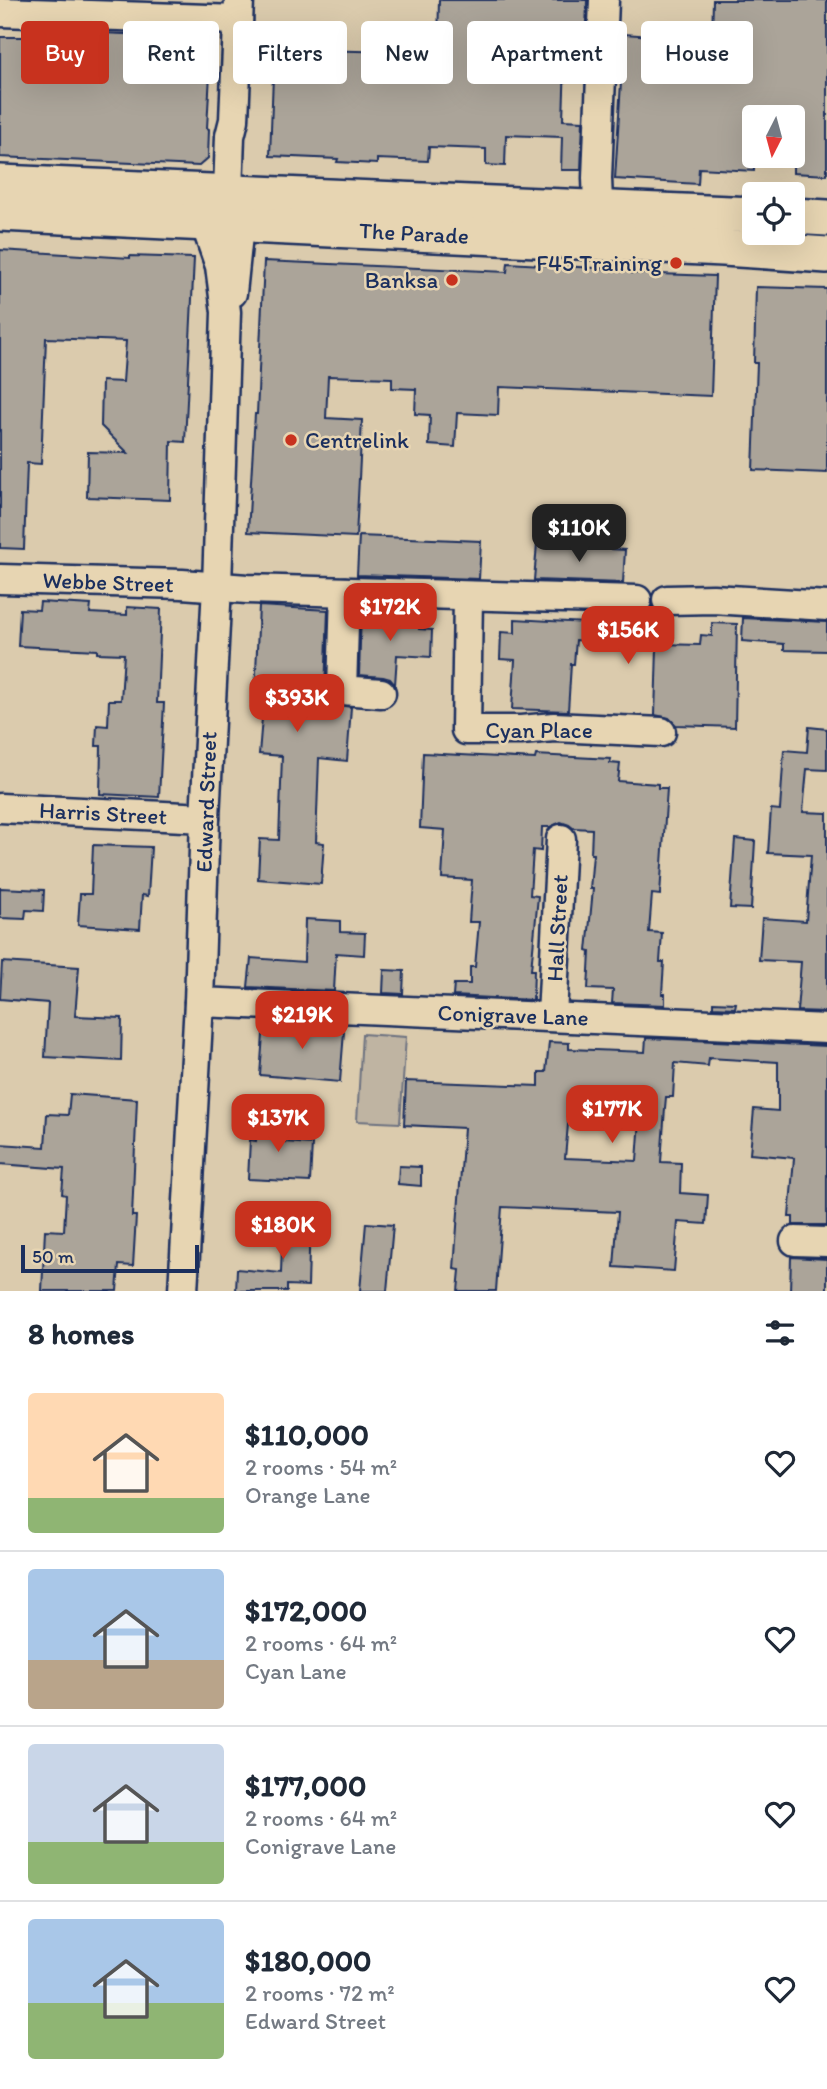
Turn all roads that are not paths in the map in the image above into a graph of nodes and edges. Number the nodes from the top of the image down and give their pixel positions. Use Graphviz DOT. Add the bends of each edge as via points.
graph roads {
  1 [pos="604,0"];
  2 [pos="239,10"];
  3 [pos="0,12"];
  4 [pos="0,183"];
  5 [pos="244,193"];
  6 [pos="599,207"];
  7 [pos="0,213"];
  8 [pos="742,214"];
  9 [pos="805,217"];
  10 [pos="827,218"];
  11 [pos="205,223"];
  12 [pos="239,225"];
  13 [pos="599,243"];
  14 [pos="827,255"];
  15 [pos="226,312"];
  16 [pos="0,579"];
  17 [pos="217,586"];
  18 [pos="345,592"];
  19 [pos="468,596"];
  20 [pos="638,600"];
  21 [pos="667,600"];
  22 [pos="827,606"];
  23 [pos="380,692"];
  24 [pos="661,732"];
  25 [pos="0,808"];
  26 [pos="205,818"];
  27 [pos="561,839"];
  28 [pos="199,1002"];
  29 [pos="552,1016"];
  30 [pos="827,1029"];
  31 [pos="795,1241"];
  32 [pos="827,1242"];
  33 [pos="183,1291"];
  1 -- 6 [label="street"];
  2 -- 3 [label="street"];
  2 -- 5 [label="street" via="230,136"];
  4 -- 5 [label="main road, The Parade"];
  5 -- 6 [label="main road, The Parade"];
  5 -- 12 [label="main road"];
  6 -- 8 [label="main road, The Parade"];
  6 -- 13 [label="street"];
  7 -- 11 [label="main road, The Parade"];
  9 -- 10 [label="main road"];
  11 -- 12 [label="main road, The Parade"];
  11 -- 15 [label="street, Edward Street" via="220,266"];
  12 -- 13 [label="main road, The Parade"];
  12 -- 15 [label="street, Edward Street" via="234,289"];
  13 -- 14 [label="main road, The Parade"];
  15 -- 17 [label="street, Edward Street"];
  16 -- 17 [label="street, Webbe Street"];
  17 -- 18 [label="street, Webbe Street"];
  17 -- 26 [label="street, Edward Street"];
  18 -- 19 [label="street, Webbe Street"];
  18 -- 23 [label="street" via="342,690"];
  19 -- 20 [label="street, Webbe Street"];
  19 -- 24 [label="street, Cyan Place" via="467,730 554,727"];
  21 -- 22 [label="street"];
  25 -- 26 [label="street, Harris Street"];
  26 -- 28 [label="street, Edward Street"];
  27 -- 29 [label="street, Hall Street"];
  28 -- 29 [label="street, Conigrave Lane"];
  28 -- 33 [label="street, Edward Street"];
  29 -- 30 [label="street, Conigrave Lane"];
  31 -- 32 [label="street"];
}
